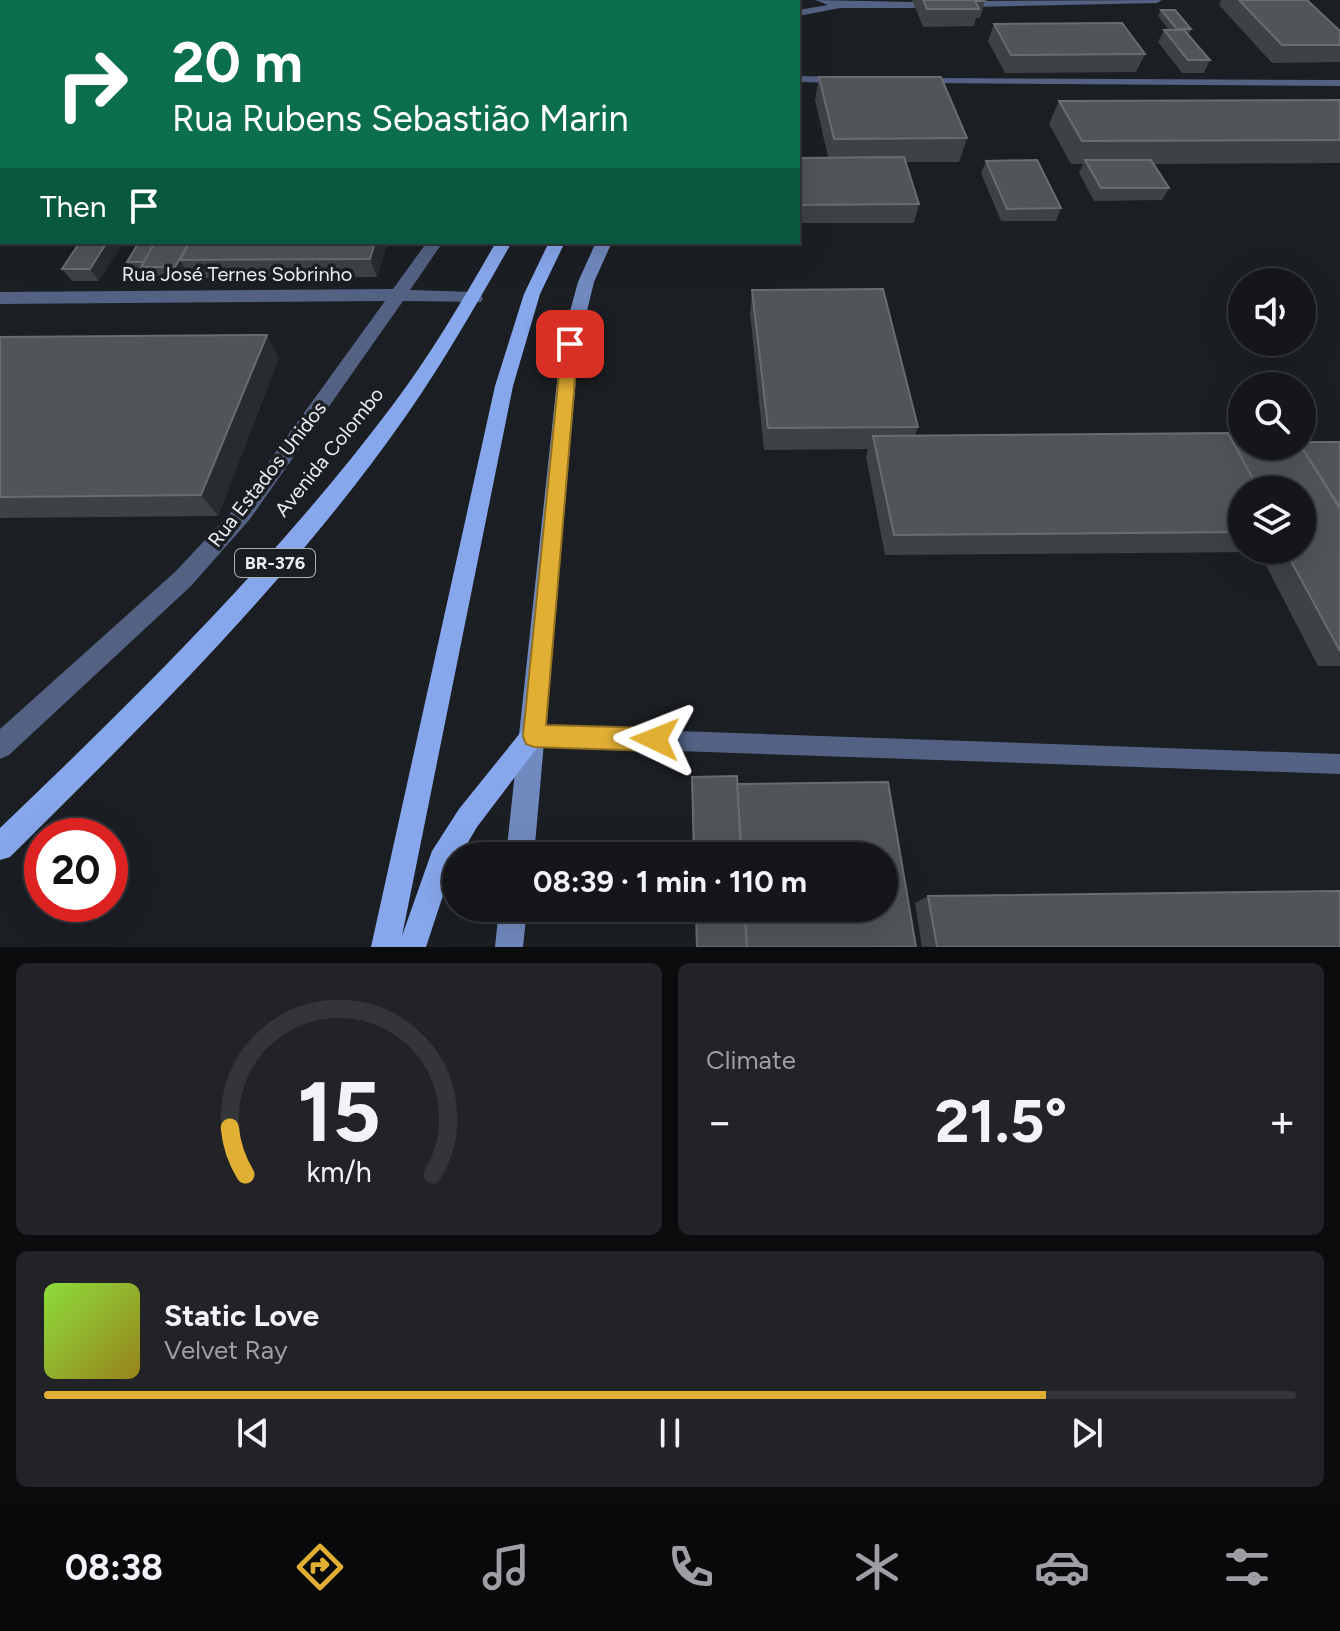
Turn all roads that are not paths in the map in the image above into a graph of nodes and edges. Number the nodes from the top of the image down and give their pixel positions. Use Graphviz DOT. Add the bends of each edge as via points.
graph roads {
  1 [pos="820,0"];
  2 [pos="1157,0"];
  3 [pos="972,4"];
  4 [pos="840,5"];
  5 [pos="914,5"];
  6 [pos="800,13"];
  7 [pos="800,79"];
  8 [pos="846,80"];
  9 [pos="910,80"];
  10 [pos="1340,83"];
  11 [pos="434,244"];
  12 [pos="503,244"];
  13 [pos="556,244"];
  14 [pos="603,244"];
  15 [pos="397,295"];
  16 [pos="0,298"];
  17 [pos="475,298"];
  18 [pos="534,736"];
  19 [pos="0,746"];
  20 [pos="1340,764"];
  21 [pos="522,842"];
  22 [pos="0,847"];
  23 [pos="512,922"];
  24 [pos="385,947"];
  25 [pos="412,947"];
  26 [pos="509,947"];
  1 -- 4 [label="lane"];
  2 -- 3 [label="lane"];
  4 -- 5 [label="lane"];
  4 -- 6 [label="lane"];
  7 -- 8 [label="lane"];
  9 -- 10 [label="lane"];
  11 -- 15 [label="street, Rua Estados Unidos"];
  12 -- 17 [label="main road, Avenida Colombo / BR-376"];
  13 -- 24 [label="main road" via="532,294 504,386"];
  14 -- 18 [label="street" via="586,282 570,344"];
  15 -- 16 [label="street, Rua José Ternes Sobrinho"];
  15 -- 17 [label="street, Rua José Ternes Sobrinho"];
  15 -- 19 [label="street, Rua Estados Unidos" via="243,513 183,579"];
  17 -- 22 [label="main road, Avenida Colombo / BR-376" via="422,380 319,512 157,695"];
  18 -- 20 [label="lane"];
  18 -- 21 [label="street"];
  18 -- 25 [label="main road" via="468,818 442,861"];
  23 -- 26 [label="street"];
}
